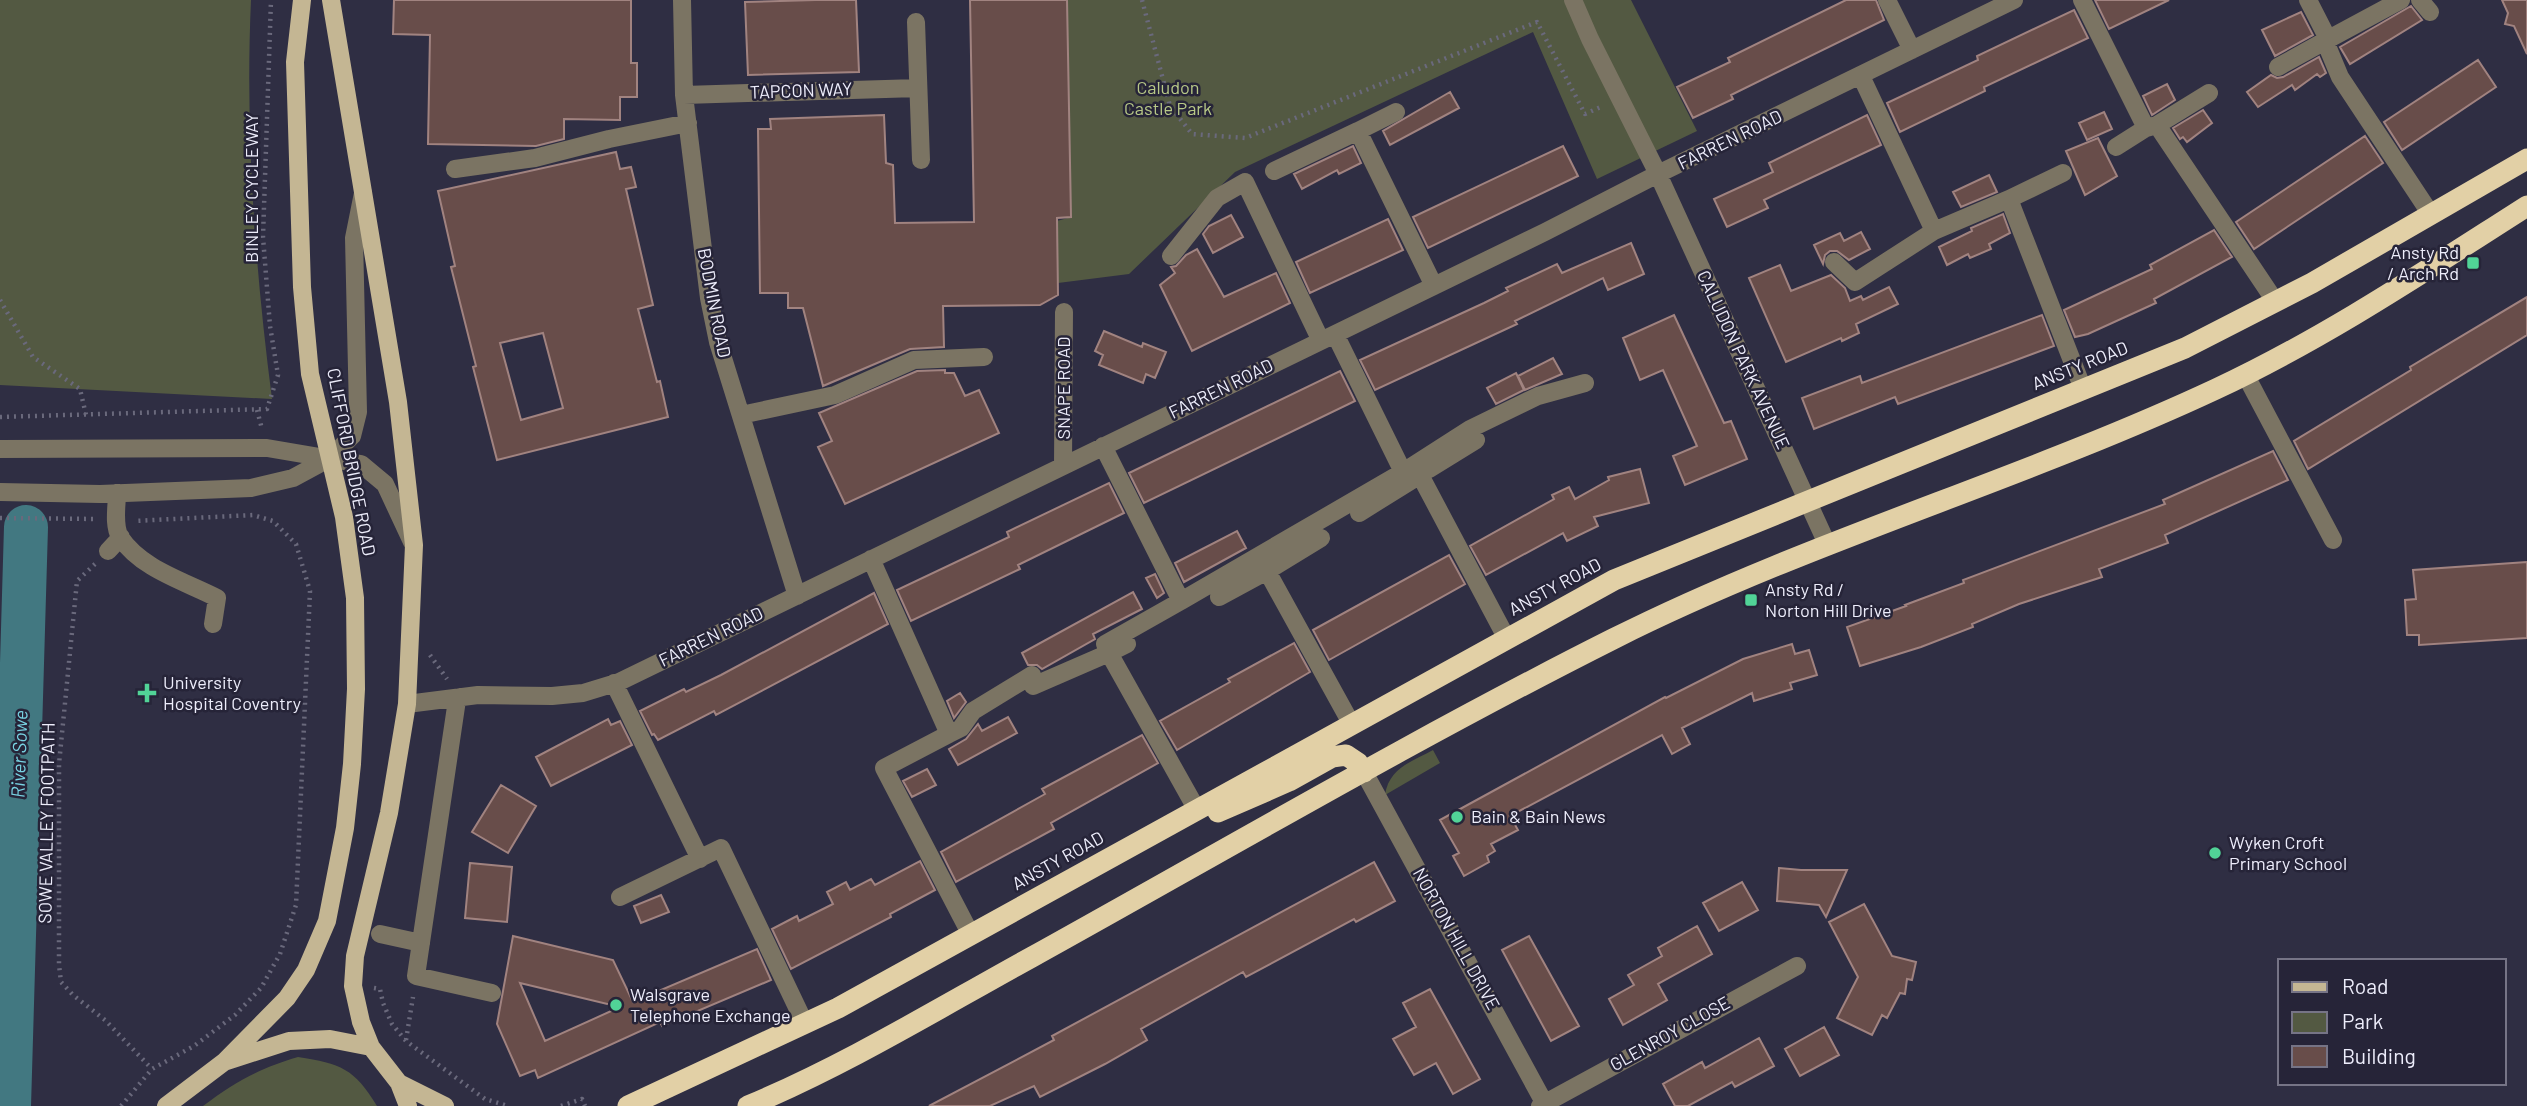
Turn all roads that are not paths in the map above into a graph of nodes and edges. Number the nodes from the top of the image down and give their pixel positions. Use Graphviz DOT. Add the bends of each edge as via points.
graph roads {
  1 [pos="302,0"];
  2 [pos="331,0"];
  3 [pos="682,0"];
  4 [pos="1573,0"];
  5 [pos="1887,0"];
  6 [pos="2014,0"];
  7 [pos="2082,0"];
  8 [pos="2308,0"];
  9 [pos="2401,0"];
  10 [pos="916,22"];
  11 [pos="2326,40"];
  12 [pos="1912,50"];
  13 [pos="2278,67"];
  14 [pos="1861,76"];
  15 [pos="918,88"];
  16 [pos="2209,93"];
  17 [pos="684,95"];
  18 [pos="1396,112"];
  19 [pos="688,123"];
  20 [pos="2151,127"];
  21 [pos="1359,131"];
  22 [pos="2116,147"];
  23 [pos="2527,159"];
  24 [pos="921,160"];
  25 [pos="455,169"];
  26 [pos="1274,171"];
  27 [pos="2063,173"];
  28 [pos="1658,174"];
  29 [pos="363,193"];
  30 [pos="2009,199"];
  31 [pos="2527,206"];
  32 [pos="2430,213"];
  33 [pos="1934,231"];
  34 [pos="1171,256"];
  35 [pos="1834,262"];
  36 [pos="1434,286"];
  37 [pos="2276,301"];
  38 [pos="1064,312"];
  39 [pos="1328,337"];
  40 [pos="984,357"];
  41 [pos="2245,374"];
  42 [pos="1585,383"];
  43 [pos="2083,389"];
  44 [pos="741,415"];
  45 [pos="1476,440"];
  46 [pos="1103,446"];
  47 [pos="0,449"];
  48 [pos="330,458"];
  49 [pos="1063,465"];
  50 [pos="1411,473"];
  51 [pos="0,492"];
  52 [pos="117,493"];
  53 [pos="1807,501"];
  54 [pos="1359,513"];
  55 [pos="119,529"];
  56 [pos="1321,538"];
  57 [pos="2333,540"];
  58 [pos="414,545"];
  59 [pos="1828,546"];
  60 [pos="108,551"];
  61 [pos="871,559"];
  62 [pos="1267,570"];
  63 [pos="797,596"];
  64 [pos="1219,597"];
  65 [pos="1181,601"];
  66 [pos="213,624"];
  67 [pos="1162,626"];
  68 [pos="1507,639"];
  69 [pos="1107,648"];
  70 [pos="614,683"];
  71 [pos="460,697"];
  72 [pos="407,704"];
  73 [pos="1352,725"];
  74 [pos="949,734"];
  75 [pos="1364,772"];
  76 [pos="1197,810"];
  77 [pos="1144,839"];
  78 [pos="700,859"];
  79 [pos="620,897"];
  80 [pos="380,934"];
  81 [pos="971,935"];
  82 [pos="421,943"];
  83 [pos="1797,966"];
  84 [pos="492,993"];
  85 [pos="805,1024"];
  86 [pos="372,1046"];
  87 [pos="223,1062"];
  88 [pos="399,1083"];
  89 [pos="1544,1105"];
  90 [pos="166,1106"];
  91 [pos="408,1106"];
  92 [pos="445,1106"];
  93 [pos="628,1106"];
  94 [pos="748,1106"];
  1 -- 48 [label="main road, CLIFFORD BRIDGE ROAD" via="295,62 302,287 310,374"];
  2 -- 29 [label="main road"];
  3 -- 17 [label="street, BODMIN ROAD"];
  4 -- 28 [label="street, CALUDON PARK AVENUE"];
  5 -- 12 [label="street"];
  6 -- 12 [label="street, FARREN ROAD"];
  7 -- 20 [label="street"];
  8 -- 11 [label="street"];
  9 -- 11 [label="street"];
  10 -- 15 [label="street"];
  11 -- 13 [label="street"];
  11 -- 32 [label="street" via="2340,77"];
  12 -- 14 [label="street, FARREN ROAD"];
  14 -- 28 [label="street, FARREN ROAD"];
  14 -- 33 [label="street"];
  15 -- 17 [label="street, TAPCON WAY"];
  15 -- 24 [label="street"];
  16 -- 20 [label="street"];
  17 -- 19 [label="street, BODMIN ROAD"];
  18 -- 21 [label="street"];
  19 -- 25 [label="street" via="535,158"];
  19 -- 44 [label="street, BODMIN ROAD" via="709,298"];
  20 -- 22 [label="street"];
  20 -- 37 [label="street"];
  21 -- 26 [label="street"];
  21 -- 36 [label="street"];
  23 -- 32 [label="highway, ANSTY ROAD"];
  27 -- 30 [label="street"];
  28 -- 36 [label="street, FARREN ROAD"];
  28 -- 53 [label="street, CALUDON PARK AVENUE"];
  29 -- 48 [label="street" via="354,238 358,412 352,436"];
  29 -- 58 [label="main road" via="398,402"];
  30 -- 33 [label="street"];
  30 -- 43 [label="street"];
  31 -- 41 [label="highway" via="2344,322"];
  32 -- 37 [label="highway, ANSTY ROAD"];
  33 -- 35 [label="street" via="1855,282"];
  34 -- 39 [label="street" via="1217,198 1245,182"];
  36 -- 39 [label="street, FARREN ROAD"];
  37 -- 43 [label="highway, ANSTY ROAD" via="2185,348"];
  38 -- 49 [label="street, SNAPE ROAD"];
  39 -- 46 [label="street, FARREN ROAD"];
  39 -- 50 [label="street"];
  40 -- 44 [label="street" via="914,360 835,395"];
  41 -- 57 [label="street"];
  41 -- 59 [label="highway" via="2078,447"];
  42 -- 50 [label="street" via="1538,396 1471,429"];
  43 -- 53 [label="highway, ANSTY ROAD"];
  44 -- 63 [label="street, BODMIN ROAD"];
  45 -- 50 [label="street"];
  46 -- 49 [label="street, FARREN ROAD"];
  46 -- 65 [label="street"];
  47 -- 48 [label="street" via="267,448"];
  48 -- 52 [label="street" via="293,478 251,488"];
  48 -- 58 [label="street" via="361,464 385,484"];
  48 -- 87 [label="main road, CLIFFORD BRIDGE ROAD" via="355,598 356,689 345,828 327,921 306,970 287,998"];
  49 -- 61 [label="street, FARREN ROAD"];
  50 -- 54 [label="street"];
  50 -- 65 [label="street"];
  50 -- 68 [label="street"];
  51 -- 52 [label="street"];
  52 -- 55 [label="street"];
  53 -- 59 [label="street, CALUDON PARK AVENUE"];
  53 -- 68 [label="highway, ANSTY ROAD" via="1614,580"];
  55 -- 60 [label="street"];
  55 -- 66 [label="street" via="144,563 217,597"];
  56 -- 62 [label="street"];
  58 -- 72 [label="main road"];
  59 -- 75 [label="highway" via="1619,636"];
  61 -- 63 [label="street, FARREN ROAD"];
  61 -- 74 [label="street"];
  62 -- 64 [label="street"];
  62 -- 73 [label="street"];
  63 -- 70 [label="street, FARREN ROAD"];
  65 -- 69 [label="street"];
  67 -- 69 [label="street"];
  68 -- 73 [label="highway, ANSTY ROAD"];
  69 -- 74 [label="street" via="973,711 961,728"];
  69 -- 76 [label="street"];
  70 -- 71 [label="street, FARREN ROAD" via="583,694"];
  70 -- 78 [label="street"];
  71 -- 72 [label="street, FARREN ROAD"];
  71 -- 82 [label="street"];
  72 -- 86 [label="main road" via="355,956 354,997"];
  73 -- 76 [label="highway, ANSTY ROAD"];
  74 -- 81 [label="street" via="884,768"];
  75 -- 77 [label="highway" via="1346,755 1332,757 1207,818"];
  75 -- 89 [label="street, NORTON HILL DRIVE"];
  75 -- 94 [label="highway" via="865,1049"];
  76 -- 77 [label="highway, ANSTY ROAD"];
  77 -- 81 [label="highway, ANSTY ROAD"];
  78 -- 79 [label="street"];
  78 -- 85 [label="street" via="721,848"];
  80 -- 82 [label="street"];
  81 -- 85 [label="highway, ANSTY ROAD"];
  82 -- 84 [label="street" via="416,976"];
  83 -- 89 [label="street, GLENROY CLOSE"];
  85 -- 93 [label="highway, ANSTY ROAD"];
  86 -- 87 [label="main road" via="330,1039 289,1041"];
  86 -- 88 [label="main road"];
  87 -- 90 [label="main road"];
  88 -- 91 [label="main road"];
  88 -- 92 [label="main road"];
}
